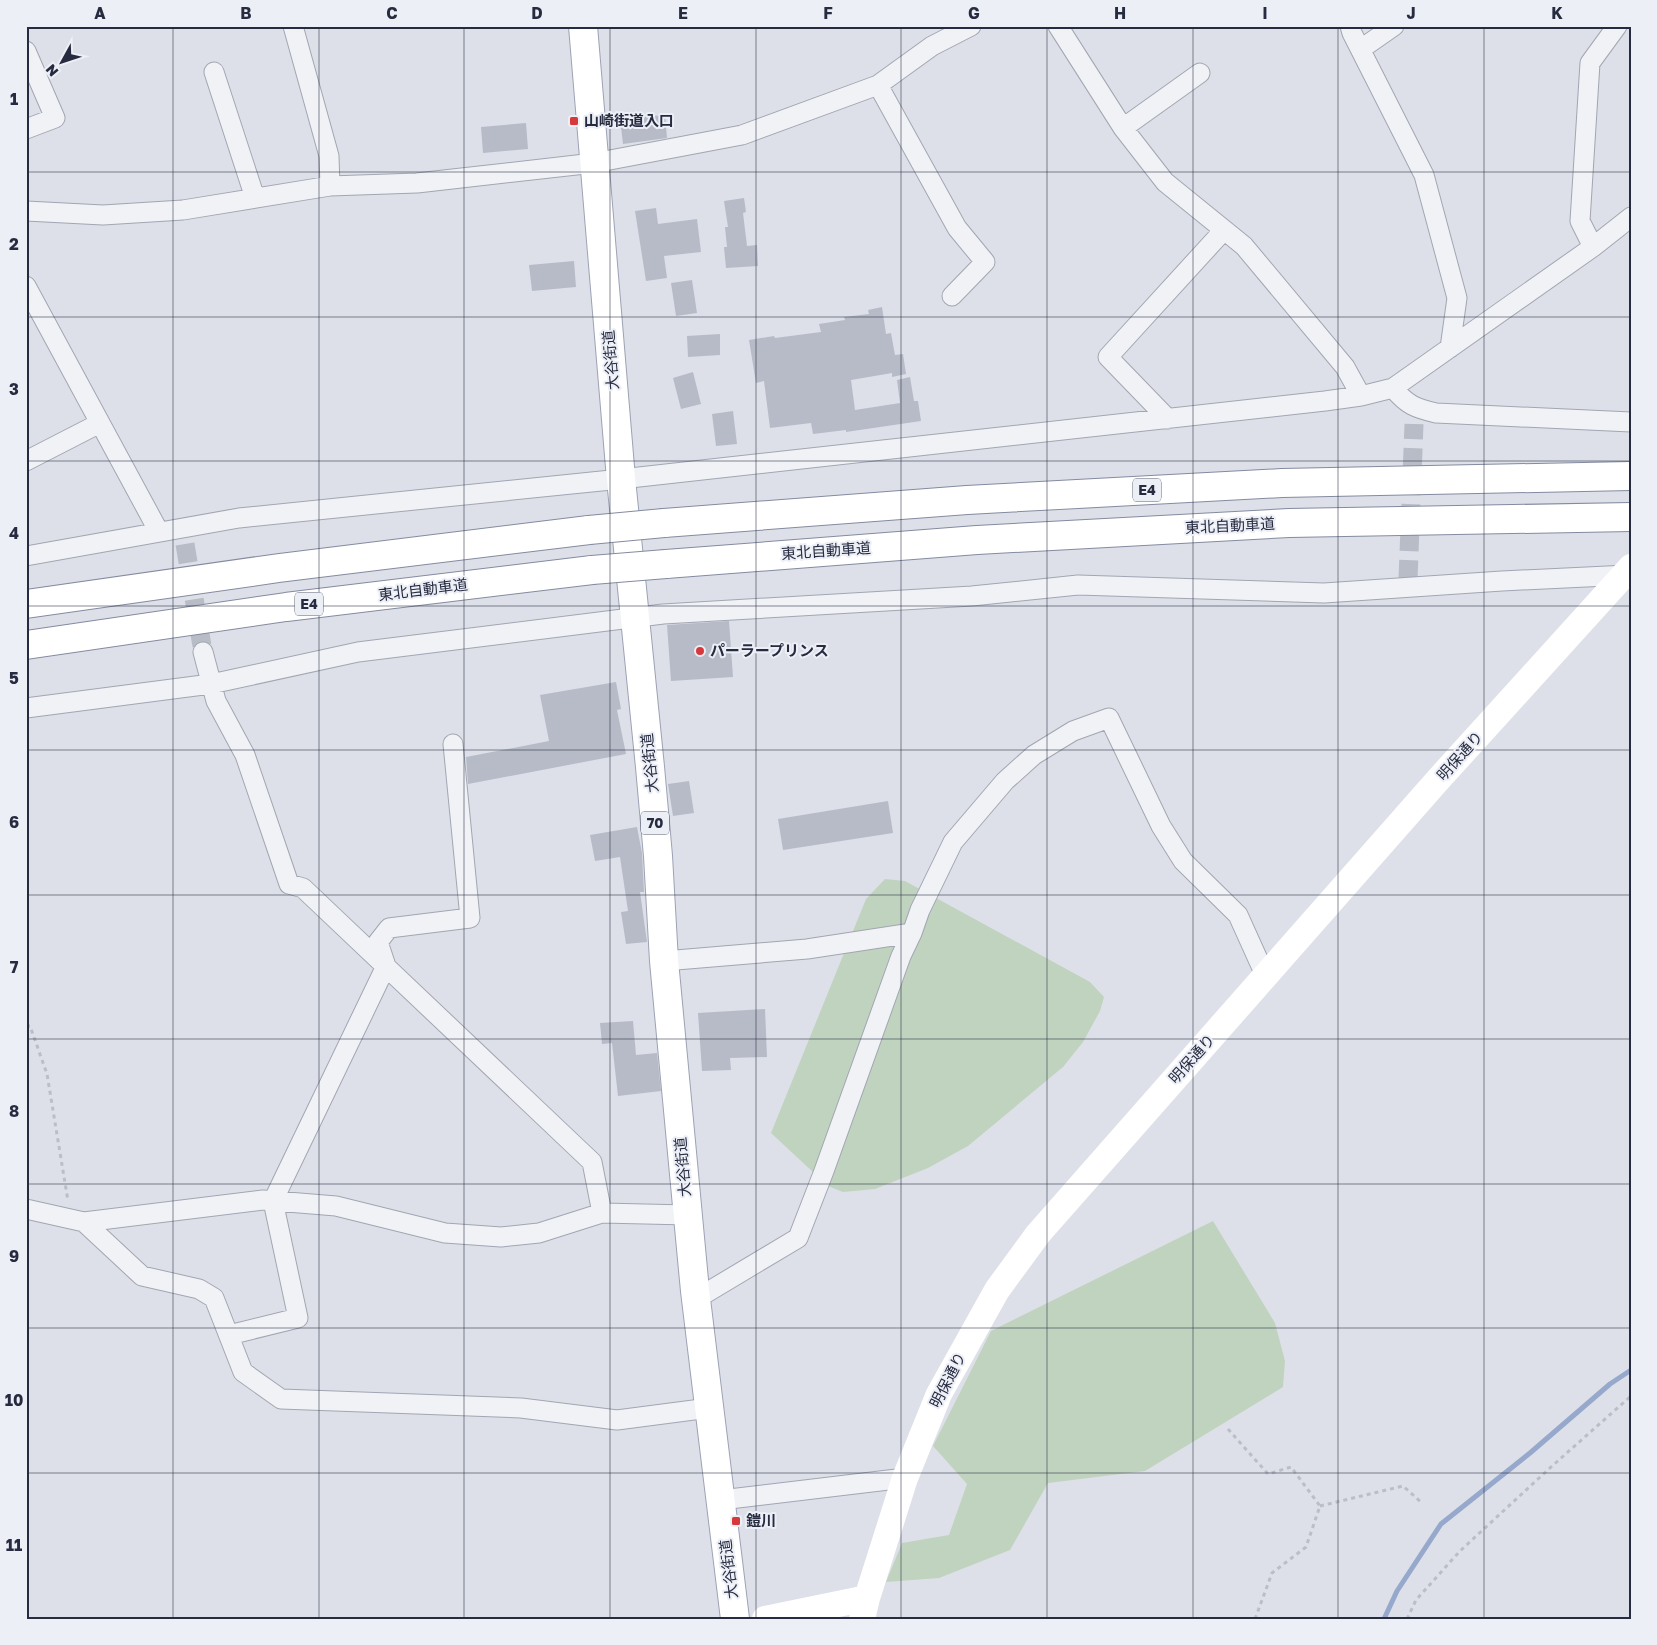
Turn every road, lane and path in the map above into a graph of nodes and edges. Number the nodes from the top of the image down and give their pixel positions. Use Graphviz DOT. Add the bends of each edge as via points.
graph roads {
  1 [pos="293,26"];
  2 [pos="583,26"];
  3 [pos="971,26"];
  4 [pos="1058,26"];
  5 [pos="1350,26"];
  6 [pos="1394,26"];
  7 [pos="1617,26"];
  8 [pos="1360,49"];
  9 [pos="26,51"];
  10 [pos="214,72"];
  11 [pos="1200,73"];
  12 [pos="878,85"];
  13 [pos="1123,128"];
  14 [pos="26,129"];
  15 [pos="594,163"];
  16 [pos="330,186"];
  17 [pos="255,198"];
  18 [pos="26,211"];
  19 [pos="1631,217"];
  20 [pos="1224,230"];
  21 [pos="1593,247"];
  22 [pos="26,286"];
  23 [pos="952,296"];
  24 [pos="1450,348"];
  25 [pos="1393,388"];
  26 [pos="1361,396"];
  27 [pos="1168,419"];
  28 [pos="1631,422"];
  29 [pos="100,423"];
  30 [pos="26,461"];
  31 [pos="1631,476"];
  32 [pos="621,479"];
  33 [pos="1631,517"];
  34 [pos="160,532"];
  35 [pos="26,556"];
  36 [pos="1628,573"];
  37 [pos="26,604"];
  38 [pos="635,618"];
  39 [pos="26,645"];
  40 [pos="203,652"];
  41 [pos="211,684"];
  42 [pos="26,708"];
  43 [pos="453,744"];
  44 [pos="912,933"];
  45 [pos="664,961"];
  46 [pos="386,966"];
  47 [pos="1266,976"];
  48 [pos="26,1026"];
  49 [pos="273,1201"];
  50 [pos="26,1209"];
  51 [pos="602,1213"];
  52 [pos="688,1215"];
  53 [pos="78,1220"];
  54 [pos="696,1299"];
  55 [pos="229,1335"];
  56 [pos="1631,1396"];
  57 [pos="709,1408"];
  58 [pos="1228,1429"];
  59 [pos="905,1478"];
  60 [pos="720,1500"];
  61 [pos="1422,1503"];
  62 [pos="1320,1506"];
  63 [pos="865,1609"];
  64 [pos="735,1619"];
  65 [pos="765,1619"];
  66 [pos="1254,1619"];
  67 [pos="1408,1619"];
  1 -- 16 [label="street" via="330,156"];
  2 -- 15 [label="main road, 大谷街道 / 70"];
  3 -- 12 [label="street" via="932,46"];
  4 -- 13 [label="street"];
  5 -- 8 [label="street"];
  6 -- 8 [label="street"];
  7 -- 21 [label="street" via="1590,63 1580,221"];
  8 -- 24 [label="street" via="1424,175 1457,298"];
  9 -- 14 [label="street" via="55,118"];
  10 -- 17 [label="street"];
  11 -- 13 [label="street"];
  12 -- 15 [label="street" via="742,136"];
  12 -- 23 [label="street" via="957,228 985,262"];
  13 -- 20 [label="street" via="1165,182"];
  15 -- 16 [label="street" via="417,183"];
  15 -- 32 [label="main road, 大谷街道 / 70"];
  16 -- 17 [label="street"];
  17 -- 18 [label="street" via="183,210 103,215"];
  19 -- 21 [label="street"];
  20 -- 26 [label="street" via="1244,246 1345,367"];
  20 -- 27 [label="street" via="1108,356"];
  21 -- 24 [label="street"];
  22 -- 29 [label="street"];
  24 -- 25 [label="street"];
  25 -- 26 [label="street"];
  25 -- 28 [label="street" via="1415,416 1436,413"];
  26 -- 27 [label="street"];
  27 -- 32 [label="street"];
  29 -- 30 [label="street"];
  29 -- 34 [label="street"];
  31 -- 37 [label="main road, E4, bridge" via="1282,483 967,500 664,523 279,568"];
  32 -- 34 [label="street" via="239,518 183,536"];
  32 -- 38 [label="main road, 大谷街道 / 70"];
  33 -- 39 [label="main road, 東北自動車道 / E4, bridge" via="1289,523 977,540 666,564 286,607"];
  34 -- 35 [label="street"];
  36 -- 38 [label="street" via="1408,584 1324,593 1078,585 972,596"];
  36 -- 47 [label="street, 明保通り"];
  38 -- 41 [label="street" via="358,652"];
  38 -- 45 [label="main road, 大谷街道 / 70" via="658,856"];
  40 -- 41 [label="street"];
  41 -- 42 [label="street"];
  41 -- 46 [label="street" via="216,701 245,755 289,884 303,888"];
  43 -- 46 [label="street" via="470,918 388,928 378,942"];
  44 -- 45 [label="street" via="807,949"];
  44 -- 47 [label="street" via="953,842 1005,781 1034,755 1072,731 1109,718 1161,826 1183,861 1238,915"];
  44 -- 54 [label="street" via="798,1238"];
  45 -- 52 [label="main road, 大谷街道 / 70"];
  46 -- 49 [label="street"];
  46 -- 51 [label="street" via="592,1162"];
  47 -- 59 [label="street, 明保通り" via="1038,1234 997,1290 939,1394"];
  48 -- 53 [label="path" via="30,1026 47,1074"];
  49 -- 51 [label="street" via="336,1206 445,1233 501,1237 539,1233"];
  49 -- 53 [label="street"];
  49 -- 55 [label="street" via="298,1318"];
  50 -- 53 [label="street"];
  51 -- 52 [label="street"];
  52 -- 54 [label="main road, 大谷街道 / 70"];
  53 -- 55 [label="street" via="142,1276 199,1289 214,1298"];
  54 -- 57 [label="main road, 大谷街道 / 70"];
  55 -- 57 [label="street" via="244,1372 281,1399 521,1408 617,1420"];
  56 -- 67 [label="path" via="1460,1551 1416,1600"];
  57 -- 60 [label="main road, 大谷街道 / 70"];
  58 -- 62 [label="path" via="1268,1474 1290,1467"];
  59 -- 60 [label="street"];
  59 -- 63 [label="street, 明保通り"];
  60 -- 64 [label="main road, 大谷街道 / 70"];
  61 -- 62 [label="path" via="1403,1486"];
  62 -- 66 [label="path" via="1306,1548 1272,1573"];
  63 -- 65 [label="street"];
}
